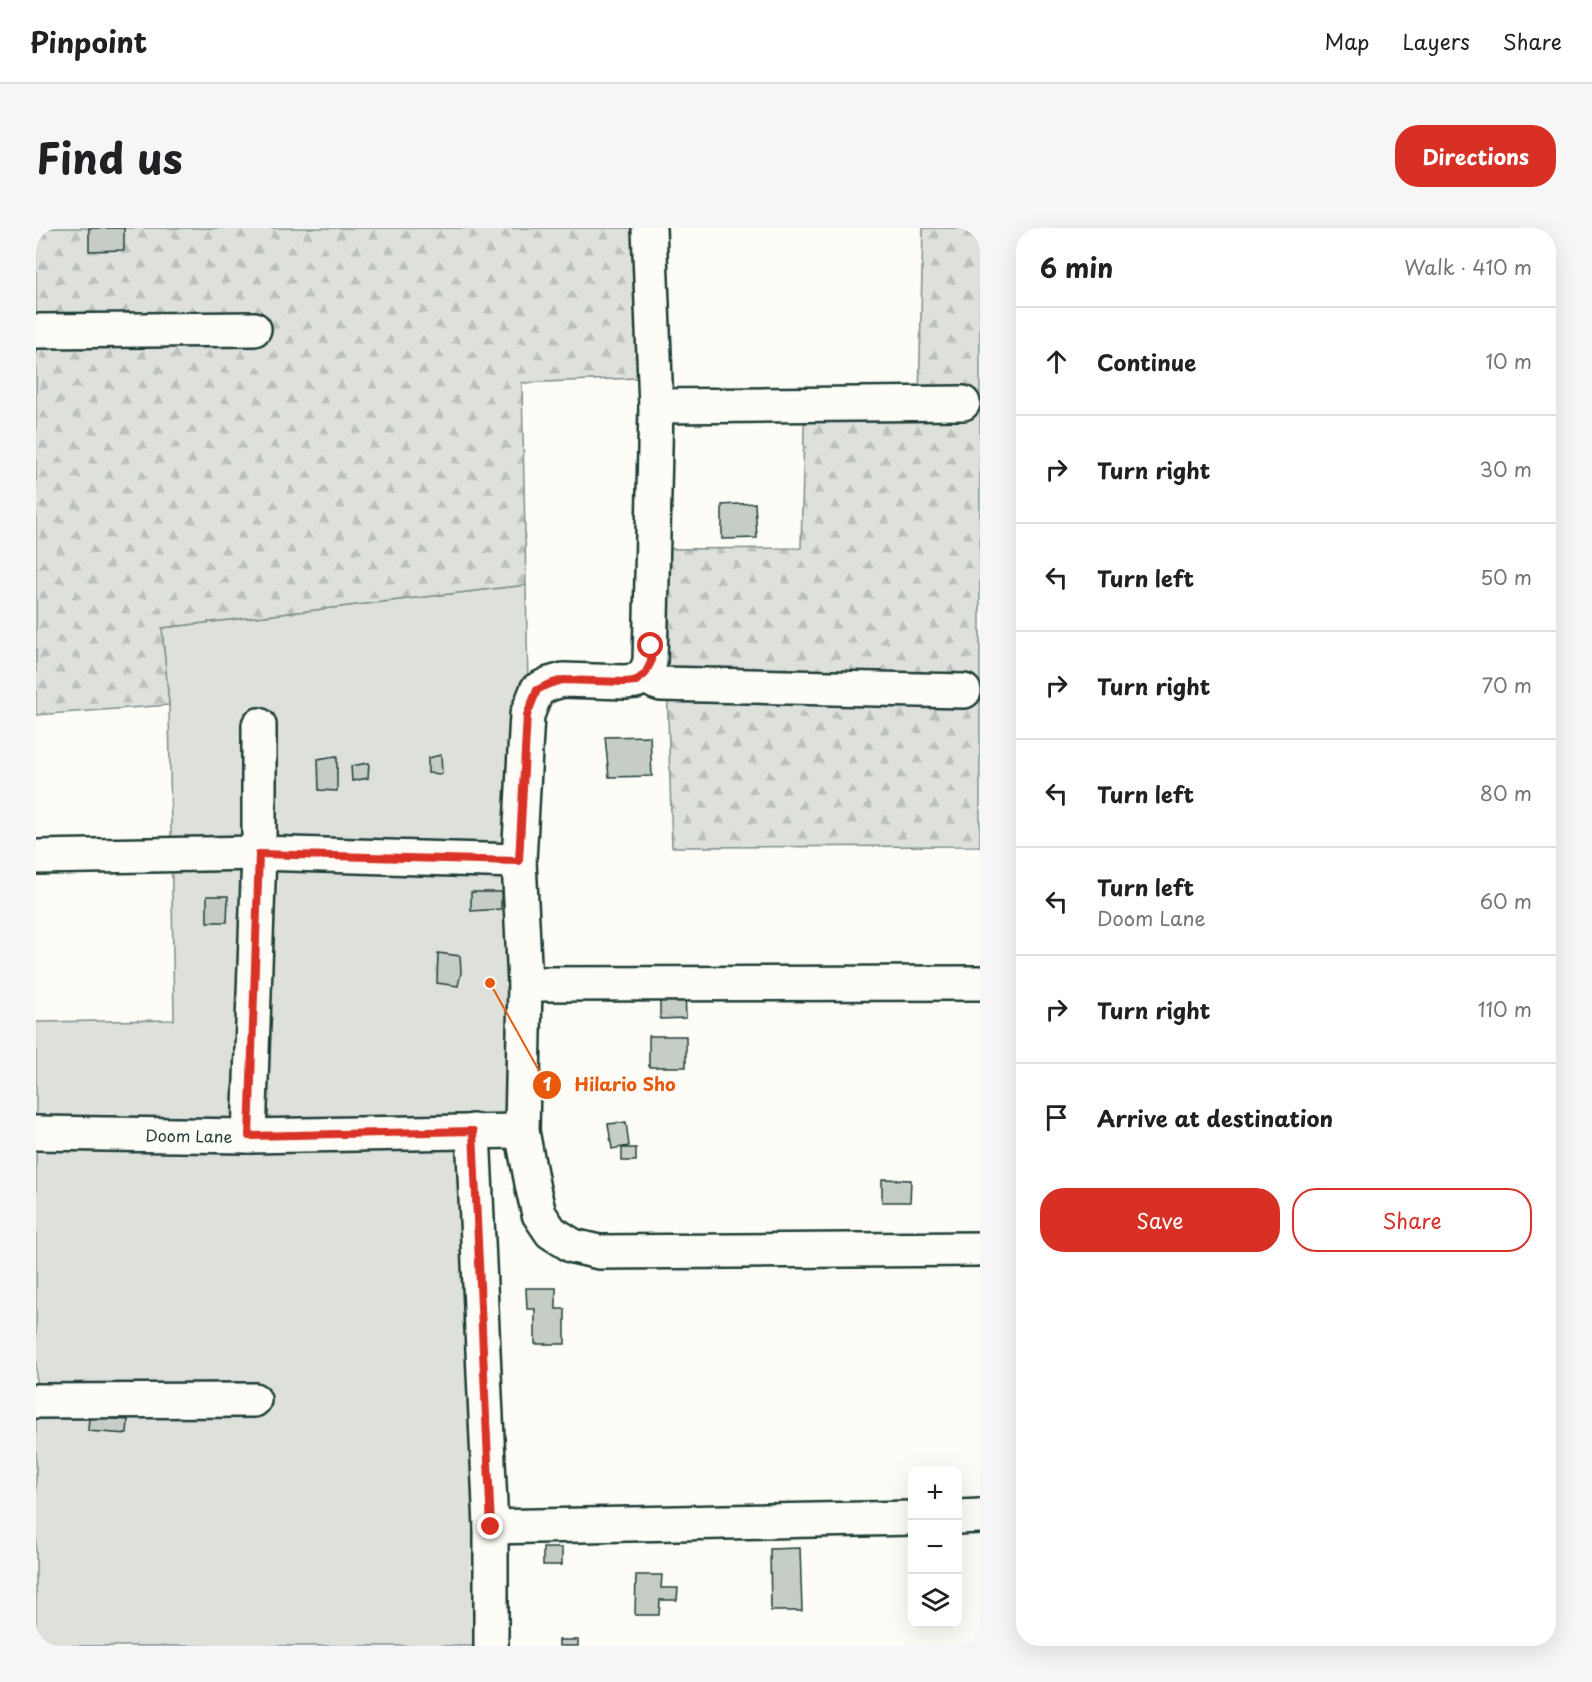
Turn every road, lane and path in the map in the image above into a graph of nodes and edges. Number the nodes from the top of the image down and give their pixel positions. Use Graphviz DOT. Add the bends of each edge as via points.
graph roads {
  1 [pos="649,228"];
  2 [pos="254,329"];
  3 [pos="36,331"];
  4 [pos="963,403"];
  5 [pos="656,406"];
  6 [pos="645,674"];
  7 [pos="963,692"];
  8 [pos="259,725"];
  9 [pos="259,854"];
  10 [pos="36,857"];
  11 [pos="519,861"];
  12 [pos="980,983"];
  13 [pos="525,984"];
  14 [pos="473,1131"];
  15 [pos="522,1131"];
  16 [pos="36,1133"];
  17 [pos="249,1136"];
  18 [pos="980,1249"];
  19 [pos="255,1400"];
  20 [pos="36,1401"];
  21 [pos="980,1516"];
  22 [pos="962,1517"];
  23 [pos="908,1518"];
  24 [pos="491,1527"];
  25 [pos="491,1646"];
  1 -- 5 [label="street"];
  2 -- 3 [label="street"];
  4 -- 5 [label="street"];
  5 -- 6 [label="street" via="651,662"];
  6 -- 7 [label="street" via="661,684"];
  6 -- 11 [label="street" via="636,681 625,682 563,680 537,690 527,715"];
  8 -- 9 [label="street"];
  9 -- 10 [label="street"];
  9 -- 11 [label="street"];
  9 -- 17 [label="street"];
  11 -- 13 [label="street"];
  12 -- 13 [label="street"];
  13 -- 15 [label="street"];
  14 -- 15 [label="street, Doom Lane"];
  14 -- 17 [label="street, Doom Lane"];
  14 -- 24 [label="street"];
  15 -- 18 [label="street" via="539,1214 551,1232 573,1246 599,1252"];
  16 -- 17 [label="street, Doom Lane"];
  19 -- 20 [label="street"];
  21 -- 22 [label="street"];
  23 -- 24 [label="street"];
  24 -- 25 [label="street"];
}
